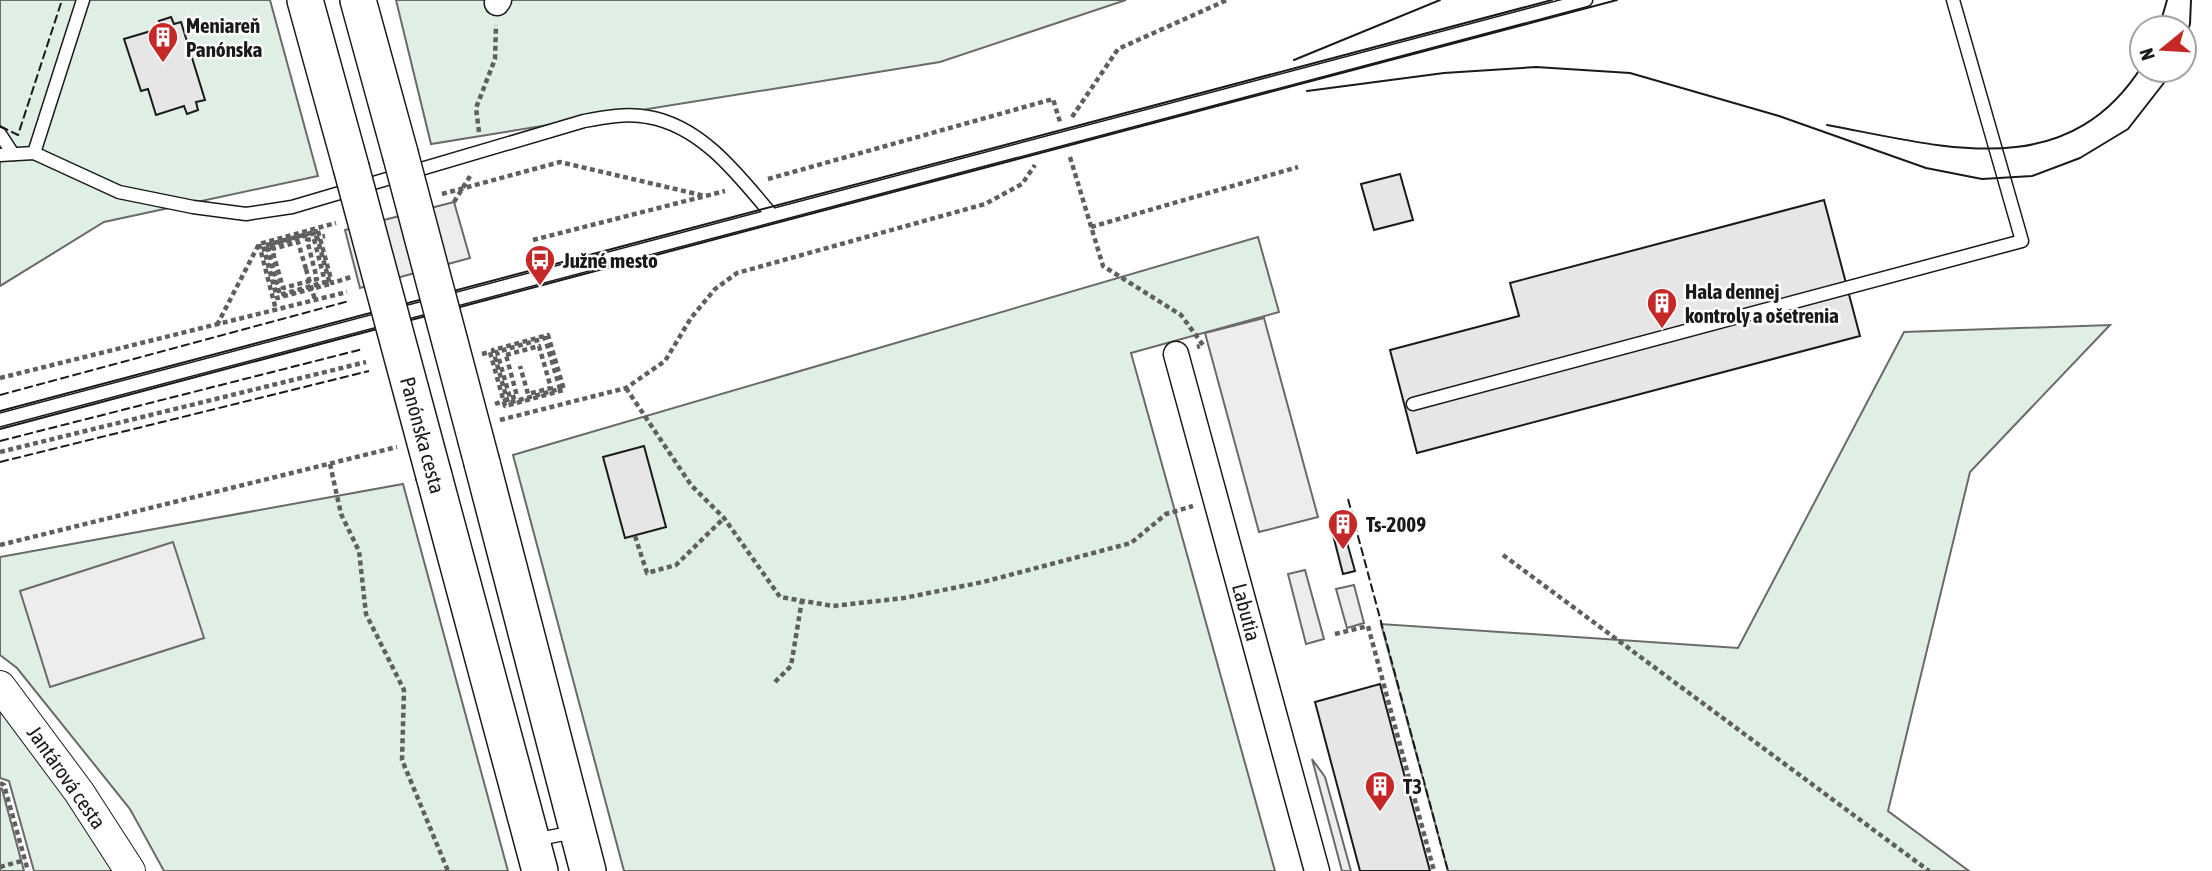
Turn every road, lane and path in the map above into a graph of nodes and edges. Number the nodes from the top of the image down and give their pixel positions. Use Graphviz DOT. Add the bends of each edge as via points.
graph roads {
  1 [pos="83,0"];
  2 [pos="305,0"];
  3 [pos="358,0"];
  4 [pos="1227,0"];
  5 [pos="1586,0"];
  6 [pos="1953,0"];
  7 [pos="498,2"];
  8 [pos="0,134"];
  9 [pos="1060,136"];
  10 [pos="482,151"];
  11 [pos="34,153"];
  12 [pos="7,154"];
  13 [pos="1298,167"];
  14 [pos="746,185"];
  15 [pos="772,215"];
  16 [pos="1091,227"];
  17 [pos="326,236"];
  18 [pos="313,239"];
  19 [pos="533,240"];
  20 [pos="259,244"];
  21 [pos="357,276"];
  22 [pos="347,292"];
  23 [pos="314,300"];
  24 [pos="276,310"];
  25 [pos="1203,345"];
  26 [pos="482,354"];
  27 [pos="1176,354"];
  28 [pos="366,362"];
  29 [pos="520,366"];
  30 [pos="0,378"];
  31 [pos="626,388"];
  32 [pos="510,398"];
  33 [pos="495,404"];
  34 [pos="1413,404"];
  35 [pos="0,420"];
  36 [pos="491,422"];
  37 [pos="410,443"];
  38 [pos="0,452"];
  39 [pos="330,464"];
  40 [pos="1217,499"];
  41 [pos="724,518"];
  42 [pos="635,536"];
  43 [pos="0,545"];
  44 [pos="1503,555"];
  45 [pos="802,600"];
  46 [pos="1335,634"];
  47 [pos="775,682"];
  48 [pos="0,686"];
  49 [pos="0,783"];
  50 [pos="578,831"];
  51 [pos="536,856"];
  52 [pos="25,860"];
  53 [pos="0,867"];
  54 [pos="28,871"];
  55 [pos="130,871"];
  56 [pos="448,871"];
  57 [pos="589,871"];
  58 [pos="1317,871"];
  59 [pos="1434,871"];
  60 [pos="1929,871"];
  1 -- 11 [label="lane"];
  2 -- 51 [label="main road, Panónska cesta, bridge"];
  3 -- 50 [label="main road, bridge"];
  4 -- 9 [label="path" via="1118,49"];
  5 -- 9 [label="lane"];
  6 -- 34 [label="lane" via="2022,241"];
  7 -- 10 [label="path" via="495,59 476,108"];
  8 -- 12 [label="lane"];
  9 -- 14 [label="path" via="1053,99"];
  9 -- 15 [label="lane"];
  9 -- 16 [label="path"];
  9 -- 31 [label="path" via="1022,184 985,204 737,273 699,308 665,361"];
  10 -- 11 [label="lane" via="292,206 246,214 119,192"];
  10 -- 14 [label="lane" via="584,121 623,115 650,117 678,127 726,160"];
  11 -- 12 [label="lane"];
  13 -- 16 [label="path"];
  14 -- 15 [label="lane"];
  14 -- 19 [label="path"];
  15 -- 35 [label="lane"];
  16 -- 25 [label="path" via="1103,266 1181,315"];
  17 -- 18 [label="path, bridge"];
  18 -- 21 [label="path, bridge" via="325,282 280,295 267,246 316,233 330,284 277,298 263,246 318,231 332,283"];
  18 -- 23 [label="path, bridge" via="307,240 317,279 283,288 272,249 298,242 306,269"];
  20 -- 24 [label="path"];
  22 -- 23 [label="path"];
  23 -- 24 [label="path"];
  24 -- 30 [label="path"];
  26 -- 32 [label="path, bridge" via="490,352 505,406 564,390 548,335 493,351 508,403 560,389 545,338 497,352"];
  27 -- 40 [label="street, Labutia"];
  28 -- 38 [label="path"];
  29 -- 32 [label="path, bridge" via="528,394 551,388 539,346 506,355 517,396"];
  31 -- 36 [label="path"];
  31 -- 41 [label="path" via="691,485"];
  32 -- 33 [label="path, bridge"];
  37 -- 39 [label="path"];
  39 -- 43 [label="path"];
  39 -- 56 [label="path" via="341,514 359,551 366,614 404,690 402,760"];
  40 -- 45 [label="path" via="1166,514 1131,543 983,582 833,606"];
  40 -- 58 [label="street, Labutia"];
  41 -- 42 [label="path" via="676,565 647,573"];
  41 -- 45 [label="path" via="780,597"];
  44 -- 60 [label="path"];
  45 -- 47 [label="path" via="791,666"];
  46 -- 59 [label="path" via="1368,626"];
  48 -- 55 [label="street, Jantárová cesta" via="79,792"];
  49 -- 52 [label="path" via="5,785"];
  50 -- 51 [label="lane"];
  50 -- 57 [label="main road"];
  52 -- 53 [label="path"];
  52 -- 54 [label="path"];
}
